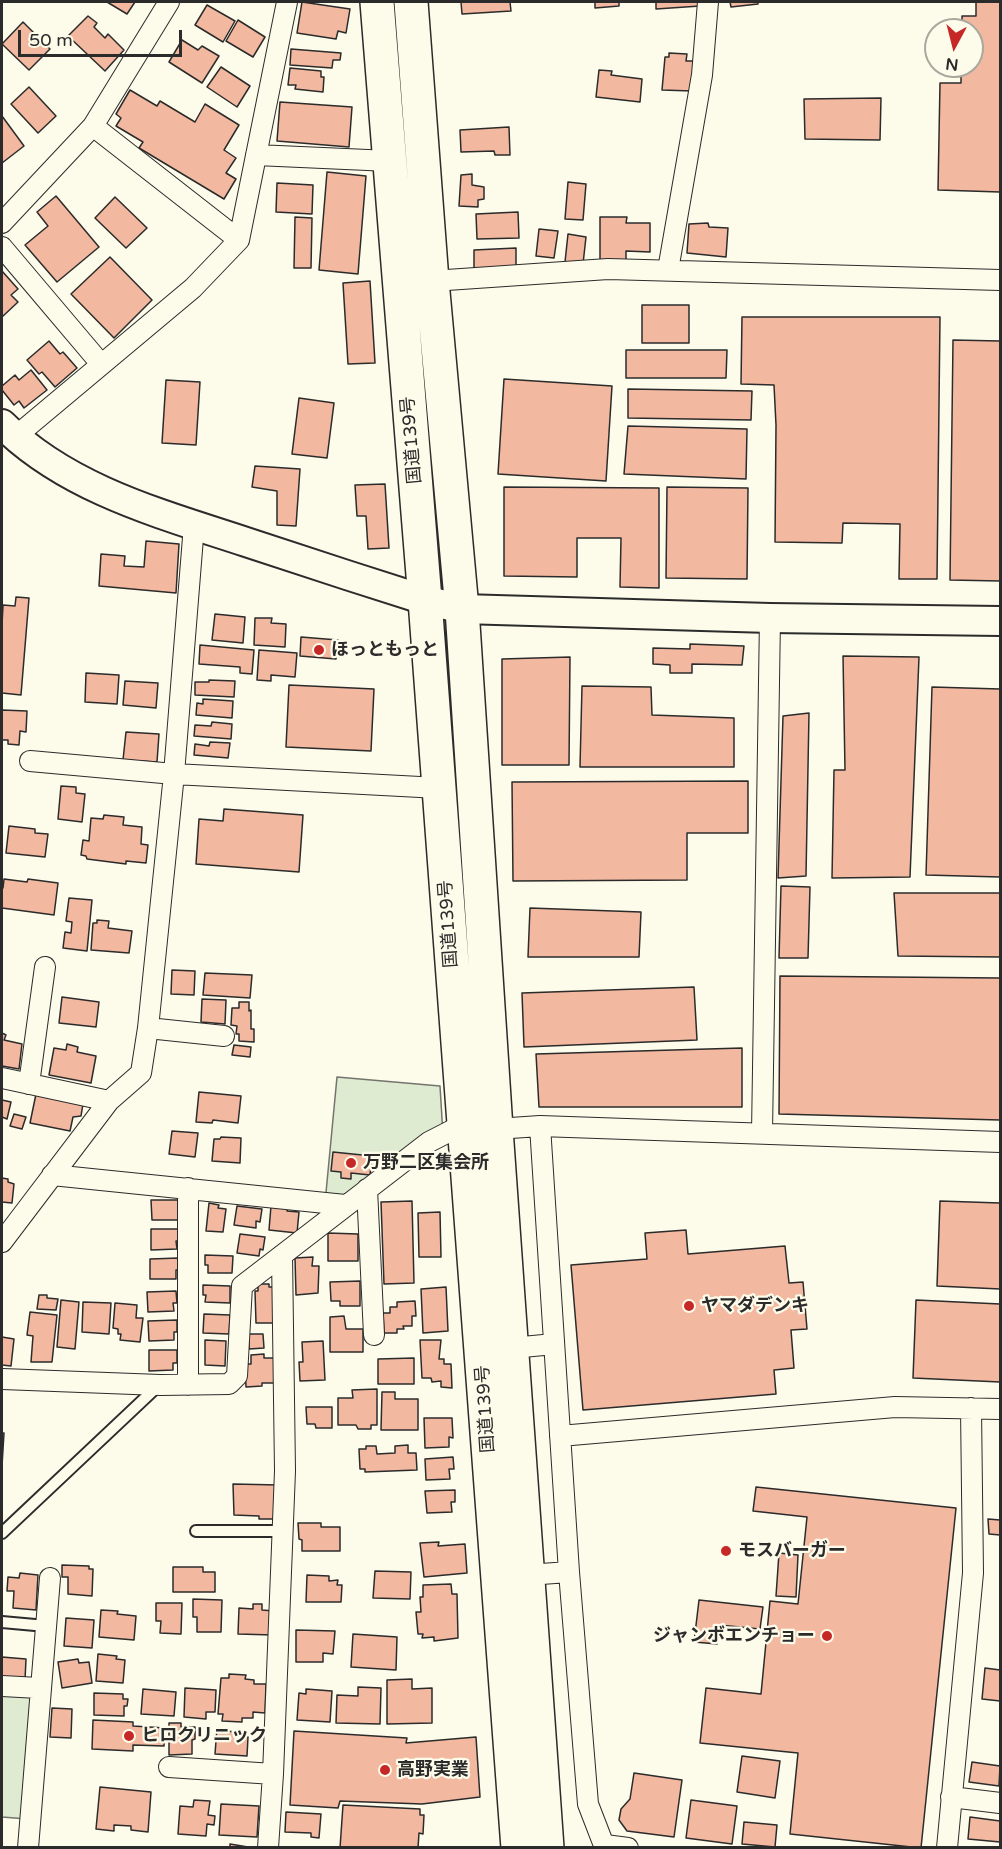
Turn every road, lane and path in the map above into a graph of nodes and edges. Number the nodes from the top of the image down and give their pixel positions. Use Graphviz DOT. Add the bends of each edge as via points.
graph roads {
  1 [pos="169,2"];
  2 [pos="287,2"];
  3 [pos="377,2"];
  4 [pos="411,2"];
  5 [pos="708,2"];
  6 [pos="93,126"];
  7 [pos="256,155"];
  8 [pos="390,161"];
  9 [pos="2,223"];
  10 [pos="239,240"];
  11 [pos="2,246"];
  12 [pos="668,270"];
  13 [pos="1000,280"];
  14 [pos="432,281"];
  15 [pos="101,364"];
  16 [pos="8,430"];
  17 [pos="194,525"];
  18 [pos="425,600"];
  19 [pos="462,609"];
  20 [pos="770,618"];
  21 [pos="1000,621"];
  22 [pos="30,761"];
  23 [pos="174,774"];
  24 [pos="439,788"];
  25 [pos="45,967"];
  26 [pos="148,1028"];
  27 [pos="224,1036"];
  28 [pos="2,1078"];
  29 [pos="29,1084"];
  30 [pos="109,1101"];
  31 [pos="464,1124"];
  32 [pos="540,1126"];
  33 [pos="496,1129"];
  34 [pos="762,1133"];
  35 [pos="1000,1142"];
  36 [pos="52,1175"];
  37 [pos="188,1188"];
  38 [pos="367,1189"];
  39 [pos="345,1205"];
  40 [pos="2,1242"];
  41 [pos="282,1255"];
  42 [pos="374,1335"];
  43 [pos="554,1344"];
  44 [pos="512,1348"];
  45 [pos="2,1379"];
  46 [pos="160,1385"];
  47 [pos="188,1385"];
  48 [pos="971,1408"];
  49 [pos="1000,1409"];
  50 [pos="560,1436"];
  51 [pos="196,1531"];
  52 [pos="283,1531"];
  53 [pos="2,1533"];
  54 [pos="569,1572"];
  55 [pos="527,1575"];
  56 [pos="50,1578"];
  57 [pos="2,1622"];
  58 [pos="46,1626"];
  59 [pos="2,1686"];
  60 [pos="39,1688"];
  61 [pos="169,1767"];
  62 [pos="273,1774"];
  63 [pos="951,1797"];
  64 [pos="1000,1803"];
  65 [pos="605,1846"];
  66 [pos="28,1848"];
  67 [pos="268,1848"];
  68 [pos="518,1848"];
  69 [pos="547,1848"];
  70 [pos="628,1848"];
  71 [pos="947,1848"];
  1 -- 6 [label="street"];
  2 -- 7 [label="street"];
  3 -- 8 [label="highway, 国道139号"];
  4 -- 14 [label="highway, 国道139号"];
  5 -- 12 [label="street" via="702,75"];
  6 -- 9 [label="street"];
  6 -- 10 [label="street"];
  7 -- 8 [label="street"];
  7 -- 10 [label="street"];
  8 -- 18 [label="highway, 国道139号"];
  10 -- 15 [label="street" via="193,288"];
  11 -- 15 [label="street"];
  12 -- 13 [label="street"];
  12 -- 14 [label="street" via="608,268"];
  14 -- 19 [label="highway, 国道139号"];
  15 -- 16 [label="street"];
  16 -- 17 [label="street" via="63,471 106,494"];
  17 -- 18 [label="street"];
  17 -- 23 [label="street"];
  18 -- 19 [label="street"];
  18 -- 24 [label="highway, 国道139号"];
  19 -- 20 [label="street"];
  19 -- 33 [label="highway, 国道139号"];
  20 -- 21 [label="street"];
  20 -- 34 [label="street"];
  22 -- 23 [label="street"];
  23 -- 24 [label="street"];
  23 -- 26 [label="street"];
  24 -- 31 [label="highway, 国道139号"];
  25 -- 29 [label="street"];
  26 -- 27 [label="street"];
  26 -- 30 [label="street" via="141,1074"];
  28 -- 29 [label="street"];
  29 -- 30 [label="street"];
  30 -- 36 [label="street"];
  31 -- 38 [label="street" via="429,1142"];
  31 -- 68 [label="highway, 国道139号"];
  32 -- 33 [label="street"];
  32 -- 34 [label="street"];
  32 -- 43 [label="street"];
  33 -- 44 [label="highway, 国道139号"];
  34 -- 35 [label="street"];
  36 -- 37 [label="street"];
  36 -- 40 [label="street"];
  37 -- 39 [label="street"];
  37 -- 47 [label="street"];
  38 -- 39 [label="street"];
  38 -- 42 [label="street"];
  39 -- 41 [label="street"];
  41 -- 47 [label="street" via="242,1286 237,1376 229,1384"];
  41 -- 52 [label="street"];
  43 -- 44 [label="street"];
  43 -- 50 [label="street"];
  44 -- 55 [label="highway, 国道139号"];
  45 -- 46 [label="street"];
  46 -- 47 [label="street"];
  46 -- 53 [label="lane"];
  48 -- 49 [label="street"];
  48 -- 50 [label="street" via="895,1407"];
  48 -- 63 [label="street" via="973,1573"];
  50 -- 54 [label="street"];
  51 -- 52 [label="lane"];
  52 -- 62 [label="street"];
  54 -- 55 [label="street"];
  54 -- 65 [label="street" via="588,1804"];
  55 -- 69 [label="highway, 国道139号"];
  56 -- 58 [label="street"];
  57 -- 58 [label="lane"];
  58 -- 60 [label="street"];
  59 -- 60 [label="street"];
  60 -- 66 [label="street"];
  61 -- 62 [label="street"];
  62 -- 67 [label="street"];
  63 -- 64 [label="street"];
  63 -- 71 [label="street"];
  65 -- 70 [label="street"];
}
